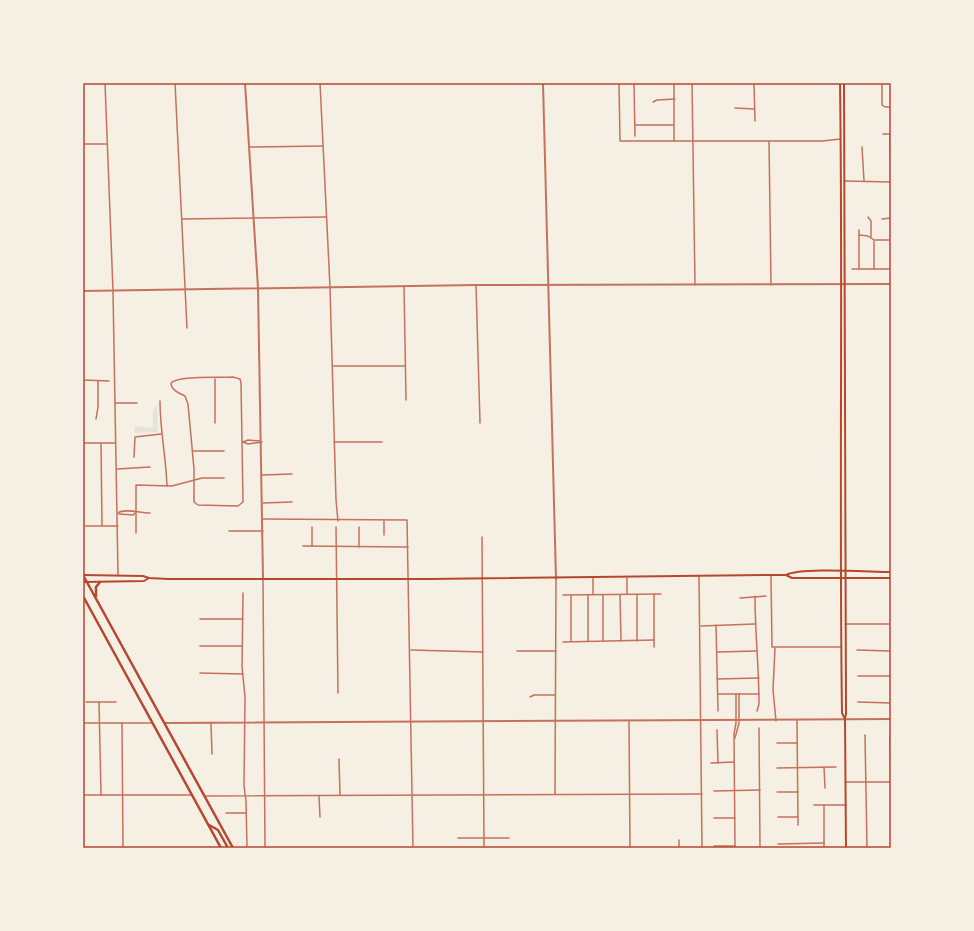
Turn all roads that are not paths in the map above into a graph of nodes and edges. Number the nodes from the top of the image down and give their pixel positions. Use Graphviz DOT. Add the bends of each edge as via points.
graph roads {
  1 [pos="105,83"];
  2 [pos="175,83"];
  3 [pos="245,83"];
  4 [pos="320,83"];
  5 [pos="543,83"];
  6 [pos="619,83"];
  7 [pos="634,83"];
  8 [pos="674,83"];
  9 [pos="692,83"];
  10 [pos="754,83"];
  11 [pos="840,83"];
  12 [pos="844,83"];
  13 [pos="883,83"];
  14 [pos="674,100"];
  15 [pos="653,102"];
  16 [pos="891,107"];
  17 [pos="735,108"];
  18 [pos="754,109"];
  19 [pos="755,121"];
  20 [pos="635,125"];
  21 [pos="674,125"];
  22 [pos="883,134"];
  23 [pos="890,134"];
  24 [pos="635,136"];
  25 [pos="840,139"];
  26 [pos="844,139"];
  27 [pos="674,141"];
  28 [pos="694,141"];
  29 [pos="769,141"];
  30 [pos="83,144"];
  31 [pos="108,144"];
  32 [pos="323,146"];
  33 [pos="249,147"];
  34 [pos="862,147"];
  35 [pos="841,173"];
  36 [pos="845,181"];
  37 [pos="864,181"];
  38 [pos="891,182"];
  39 [pos="891,191"];
  40 [pos="327,217"];
  41 [pos="868,217"];
  42 [pos="254,218"];
  43 [pos="882,218"];
  44 [pos="891,218"];
  45 [pos="182,219"];
  46 [pos="859,230"];
  47 [pos="859,235"];
  48 [pos="871,238"];
  49 [pos="874,240"];
  50 [pos="891,240"];
  51 [pos="852,269"];
  52 [pos="859,269"];
  53 [pos="874,269"];
  54 [pos="891,269"];
  55 [pos="771,284"];
  56 [pos="842,284"];
  57 [pos="845,284"];
  58 [pos="891,284"];
  59 [pos="476,285"];
  60 [pos="548,285"];
  61 [pos="695,285"];
  62 [pos="404,286"];
  63 [pos="330,287"];
  64 [pos="186,288"];
  65 [pos="258,288"];
  66 [pos="113,290"];
  67 [pos="83,291"];
  68 [pos="187,328"];
  69 [pos="333,366"];
  70 [pos="405,366"];
  71 [pos="215,379"];
  72 [pos="83,380"];
  73 [pos="98,381"];
  74 [pos="109,381"];
  75 [pos="406,400"];
  76 [pos="160,401"];
  77 [pos="115,403"];
  78 [pos="137,403"];
  79 [pos="96,419"];
  80 [pos="215,423"];
  81 [pos="480,423"];
  82 [pos="161,434"];
  83 [pos="242,442"];
  84 [pos="262,442"];
  85 [pos="334,442"];
  86 [pos="382,442"];
  87 [pos="83,443"];
  88 [pos="101,443"];
  89 [pos="116,443"];
  90 [pos="193,451"];
  91 [pos="224,451"];
  92 [pos="134,457"];
  93 [pos="150,467"];
  94 [pos="117,469"];
  95 [pos="292,474"];
  96 [pos="262,475"];
  97 [pos="224,478"];
  98 [pos="194,479"];
  99 [pos="167,486"];
  100 [pos="292,502"];
  101 [pos="263,503"];
  102 [pos="135,512"];
  103 [pos="150,512"];
  104 [pos="118,513"];
  105 [pos="263,519"];
  106 [pos="338,521"];
  107 [pos="384,521"];
  108 [pos="85,526"];
  109 [pos="102,526"];
  110 [pos="118,526"];
  111 [pos="312,526"];
  112 [pos="336,527"];
  113 [pos="359,528"];
  114 [pos="229,531"];
  115 [pos="263,531"];
  116 [pos="136,533"];
  117 [pos="384,535"];
  118 [pos="482,537"];
  119 [pos="303,546"];
  120 [pos="312,546"];
  121 [pos="336,546"];
  122 [pos="359,547"];
  123 [pos="408,547"];
  124 [pos="840,571"];
  125 [pos="845,571"];
  126 [pos="891,572"];
  127 [pos="83,575"];
  128 [pos="771,575"];
  129 [pos="786,575"];
  130 [pos="118,576"];
  131 [pos="699,576"];
  132 [pos="840,577"];
  133 [pos="845,577"];
  134 [pos="149,578"];
  135 [pos="593,578"];
  136 [pos="627,578"];
  137 [pos="891,578"];
  138 [pos="263,579"];
  139 [pos="337,579"];
  140 [pos="409,579"];
  141 [pos="482,579"];
  142 [pos="556,579"];
  143 [pos="85,582"];
  144 [pos="100,582"];
  145 [pos="243,593"];
  146 [pos="620,594"];
  147 [pos="627,594"];
  148 [pos="637,594"];
  149 [pos="654,594"];
  150 [pos="662,594"];
  151 [pos="562,595"];
  152 [pos="571,595"];
  153 [pos="588,595"];
  154 [pos="593,595"];
  155 [pos="603,595"];
  156 [pos="83,596"];
  157 [pos="754,596"];
  158 [pos="766,596"];
  159 [pos="96,598"];
  160 [pos="740,598"];
  161 [pos="200,619"];
  162 [pos="243,619"];
  163 [pos="755,624"];
  164 [pos="845,624"];
  165 [pos="891,624"];
  166 [pos="716,625"];
  167 [pos="700,626"];
  168 [pos="654,640"];
  169 [pos="588,641"];
  170 [pos="603,641"];
  171 [pos="620,641"];
  172 [pos="637,641"];
  173 [pos="563,642"];
  174 [pos="571,642"];
  175 [pos="200,646"];
  176 [pos="242,646"];
  177 [pos="654,647"];
  178 [pos="774,647"];
  179 [pos="841,647"];
  180 [pos="410,650"];
  181 [pos="857,650"];
  182 [pos="891,650"];
  183 [pos="517,651"];
  184 [pos="556,651"];
  185 [pos="757,651"];
  186 [pos="483,652"];
  187 [pos="717,652"];
  188 [pos="200,673"];
  189 [pos="243,674"];
  190 [pos="858,676"];
  191 [pos="891,676"];
  192 [pos="759,678"];
  193 [pos="717,679"];
  194 [pos="338,692"];
  195 [pos="718,694"];
  196 [pos="736,694"];
  197 [pos="739,694"];
  198 [pos="759,694"];
  199 [pos="555,695"];
  200 [pos="530,697"];
  201 [pos="86,702"];
  202 [pos="100,702"];
  203 [pos="116,702"];
  204 [pos="858,702"];
  205 [pos="891,703"];
  206 [pos="718,711"];
  207 [pos="757,711"];
  208 [pos="891,719"];
  209 [pos="797,720"];
  210 [pos="844,720"];
  211 [pos="629,721"];
  212 [pos="700,721"];
  213 [pos="736,721"];
  214 [pos="739,721"];
  215 [pos="776,721"];
  216 [pos="410,722"];
  217 [pos="484,722"];
  218 [pos="556,722"];
  219 [pos="83,723"];
  220 [pos="100,723"];
  221 [pos="122,723"];
  222 [pos="152,723"];
  223 [pos="165,723"];
  224 [pos="211,723"];
  225 [pos="245,723"];
  226 [pos="264,723"];
  227 [pos="759,728"];
  228 [pos="717,730"];
  229 [pos="865,735"];
  230 [pos="890,736"];
  231 [pos="734,740"];
  232 [pos="777,743"];
  233 [pos="797,743"];
  234 [pos="212,754"];
  235 [pos="340,759"];
  236 [pos="734,762"];
  237 [pos="711,763"];
  238 [pos="718,763"];
  239 [pos="824,767"];
  240 [pos="836,767"];
  241 [pos="777,768"];
  242 [pos="798,768"];
  243 [pos="845,782"];
  244 [pos="866,782"];
  245 [pos="891,782"];
  246 [pos="825,788"];
  247 [pos="760,790"];
  248 [pos="714,791"];
  249 [pos="735,791"];
  250 [pos="777,792"];
  251 [pos="798,792"];
  252 [pos="412,794"];
  253 [pos="484,794"];
  254 [pos="556,794"];
  255 [pos="630,794"];
  256 [pos="702,794"];
  257 [pos="891,794"];
  258 [pos="83,795"];
  259 [pos="101,795"];
  260 [pos="122,795"];
  261 [pos="192,795"];
  262 [pos="340,795"];
  263 [pos="205,796"];
  264 [pos="246,796"];
  265 [pos="265,796"];
  266 [pos="319,796"];
  267 [pos="814,805"];
  268 [pos="824,805"];
  269 [pos="846,805"];
  270 [pos="226,814"];
  271 [pos="246,814"];
  272 [pos="798,816"];
  273 [pos="320,817"];
  274 [pos="778,817"];
  275 [pos="714,818"];
  276 [pos="735,818"];
  277 [pos="208,825"];
  278 [pos="798,825"];
  279 [pos="458,838"];
  280 [pos="484,838"];
  281 [pos="509,838"];
  282 [pos="679,840"];
  283 [pos="824,843"];
  284 [pos="778,844"];
  285 [pos="714,846"];
  286 [pos="735,847"];
  287 [pos="123,848"];
  288 [pos="221,848"];
  289 [pos="228,848"];
  290 [pos="233,848"];
  291 [pos="247,848"];
  292 [pos="265,848"];
  293 [pos="412,848"];
  294 [pos="484,848"];
  295 [pos="630,848"];
  296 [pos="679,848"];
  297 [pos="702,848"];
  298 [pos="760,848"];
  299 [pos="824,848"];
  300 [pos="846,848"];
  301 [pos="867,848"];
  1 -- 31 [label="street"];
  2 -- 45 [label="street"];
  3 -- 33 [label="street"];
  4 -- 32 [label="street"];
  5 -- 60 [label="street"];
  6 -- 27 [label="street" via="620,141"];
  7 -- 20 [label="street"];
  8 -- 14 [label="street"];
  9 -- 28 [label="street"];
  10 -- 18 [label="street"];
  11 -- 25 [label="main road"];
  12 -- 26 [label="main road"];
  13 -- 16 [label="street" via="883,106"];
  14 -- 15 [label="street"];
  14 -- 21 [label="street"];
  17 -- 18 [label="street"];
  18 -- 19 [label="street"];
  20 -- 21 [label="street"];
  20 -- 24 [label="street"];
  21 -- 27 [label="street"];
  22 -- 23 [label="street"];
  23 -- 38 [label="street"];
  25 -- 26 [label="main road"];
  25 -- 29 [label="street"];
  25 -- 35 [label="main road"];
  26 -- 36 [label="main road"];
  27 -- 28 [label="street"];
  28 -- 29 [label="street"];
  28 -- 61 [label="street"];
  29 -- 55 [label="street"];
  30 -- 31 [label="street"];
  31 -- 66 [label="street"];
  32 -- 33 [label="street"];
  32 -- 40 [label="street"];
  33 -- 42 [label="street"];
  34 -- 37 [label="street"];
  35 -- 36 [label="main road" via="842,181"];
  35 -- 56 [label="main road"];
  36 -- 37 [label="street"];
  36 -- 57 [label="main road"];
  37 -- 38 [label="street"];
  38 -- 39 [label="street"];
  40 -- 42 [label="street"];
  40 -- 63 [label="street"];
  41 -- 48 [label="street"];
  42 -- 45 [label="street"];
  42 -- 65 [label="street"];
  43 -- 44 [label="street"];
  45 -- 64 [label="street"];
  46 -- 47 [label="street"];
  47 -- 48 [label="street"];
  47 -- 52 [label="street"];
  48 -- 49 [label="street"];
  49 -- 50 [label="street"];
  49 -- 53 [label="street"];
  51 -- 52 [label="street"];
  52 -- 53 [label="street"];
  53 -- 54 [label="street"];
  55 -- 56 [label="street"];
  55 -- 61 [label="street"];
  56 -- 57 [label="street"];
  56 -- 124 [label="main road"];
  57 -- 58 [label="street"];
  57 -- 125 [label="main road"];
  59 -- 60 [label="street"];
  59 -- 62 [label="street"];
  59 -- 81 [label="street"];
  60 -- 61 [label="street"];
  60 -- 142 [label="street"];
  62 -- 63 [label="street"];
  62 -- 70 [label="street"];
  63 -- 65 [label="street"];
  63 -- 69 [label="street"];
  64 -- 65 [label="street"];
  64 -- 66 [label="street"];
  64 -- 68 [label="street"];
  65 -- 84 [label="street"];
  66 -- 67 [label="street"];
  66 -- 77 [label="street"];
  69 -- 70 [label="street"];
  69 -- 85 [label="street"];
  70 -- 75 [label="street"];
  71 -- 80 [label="street"];
  71 -- 83 [label="street" via="240,379"];
  71 -- 90 [label="street" via="182,378 170,383 171,387 185,396 188,404"];
  72 -- 73 [label="street"];
  73 -- 74 [label="street"];
  73 -- 79 [label="street"];
  76 -- 82 [label="street"];
  77 -- 78 [label="street"];
  77 -- 89 [label="street"];
  82 -- 92 [label="street" via="135,437"];
  82 -- 99 [label="street" via="166,459"];
  83 -- 84 [label="street"];
  83 -- 98 [label="street" via="242,504 195,504"];
  84 -- 96 [label="street"];
  85 -- 86 [label="street"];
  85 -- 106 [label="street"];
  87 -- 88 [label="street"];
  88 -- 89 [label="street"];
  88 -- 109 [label="street"];
  89 -- 94 [label="street"];
  90 -- 91 [label="street"];
  90 -- 98 [label="street"];
  93 -- 94 [label="street"];
  94 -- 104 [label="street"];
  95 -- 96 [label="street"];
  96 -- 101 [label="street"];
  97 -- 98 [label="street"];
  98 -- 99 [label="street"];
  99 -- 102 [label="street" via="136,485"];
  100 -- 101 [label="street"];
  101 -- 105 [label="street"];
  102 -- 103 [label="street"];
  102 -- 104 [label="street"];
  102 -- 104 [label="street" via="133,515"];
  102 -- 116 [label="street"];
  104 -- 110 [label="street"];
  105 -- 106 [label="street"];
  105 -- 115 [label="street"];
  106 -- 107 [label="street"];
  107 -- 117 [label="street"];
  107 -- 123 [label="street" via="408,520"];
  108 -- 109 [label="street"];
  109 -- 110 [label="street"];
  110 -- 130 [label="street"];
  111 -- 120 [label="street"];
  112 -- 121 [label="street"];
  113 -- 122 [label="street"];
  114 -- 115 [label="street"];
  115 -- 138 [label="street"];
  118 -- 141 [label="street"];
  119 -- 120 [label="street"];
  120 -- 121 [label="street"];
  121 -- 122 [label="street"];
  121 -- 139 [label="street"];
  122 -- 123 [label="street"];
  123 -- 140 [label="street"];
  124 -- 125 [label="main road"];
  124 -- 129 [label="main road" via="792,572"];
  124 -- 132 [label="main road"];
  125 -- 126 [label="main road"];
  125 -- 133 [label="main road"];
  127 -- 130 [label="main road"];
  127 -- 143 [label="highway"];
  128 -- 129 [label="main road"];
  128 -- 131 [label="main road"];
  128 -- 178 [label="street"];
  129 -- 132 [label="main road" via="792,578"];
  130 -- 134 [label="main road"];
  131 -- 136 [label="main road"];
  131 -- 167 [label="street"];
  132 -- 133 [label="main road"];
  132 -- 179 [label="main road"];
  133 -- 137 [label="main road"];
  133 -- 164 [label="main road"];
  134 -- 138 [label="main road"];
  134 -- 144 [label="main road" via="144,581"];
  135 -- 136 [label="main road"];
  135 -- 142 [label="main road"];
  135 -- 154 [label="street"];
  136 -- 147 [label="street"];
  138 -- 139 [label="main road"];
  138 -- 226 [label="street"];
  139 -- 140 [label="main road"];
  139 -- 194 [label="street"];
  140 -- 141 [label="main road"];
  140 -- 180 [label="street"];
  141 -- 142 [label="main road"];
  141 -- 186 [label="street"];
  142 -- 184 [label="street"];
  143 -- 144 [label="main road"];
  143 -- 159 [label="highway"];
  144 -- 159 [label="highway" via="96,588"];
  145 -- 162 [label="street"];
  146 -- 147 [label="street"];
  146 -- 155 [label="street"];
  146 -- 171 [label="street"];
  147 -- 148 [label="street"];
  148 -- 149 [label="street"];
  148 -- 172 [label="street"];
  149 -- 150 [label="street"];
  149 -- 168 [label="street"];
  151 -- 152 [label="street"];
  152 -- 153 [label="street"];
  152 -- 174 [label="street"];
  153 -- 154 [label="street"];
  153 -- 169 [label="street"];
  154 -- 155 [label="street"];
  155 -- 170 [label="street"];
  156 -- 222 [label="highway"];
  157 -- 158 [label="street"];
  157 -- 160 [label="street"];
  157 -- 163 [label="street"];
  159 -- 223 [label="highway"];
  161 -- 162 [label="street"];
  162 -- 176 [label="street"];
  163 -- 166 [label="street"];
  163 -- 185 [label="street"];
  164 -- 165 [label="street"];
  164 -- 210 [label="main road"];
  166 -- 167 [label="street"];
  166 -- 187 [label="street"];
  167 -- 212 [label="street"];
  168 -- 172 [label="street"];
  168 -- 177 [label="street"];
  169 -- 170 [label="street"];
  169 -- 174 [label="street"];
  170 -- 171 [label="street"];
  171 -- 172 [label="street"];
  173 -- 174 [label="street"];
  175 -- 176 [label="street"];
  176 -- 189 [label="street"];
  178 -- 179 [label="street"];
  178 -- 215 [label="street" via="773,690"];
  179 -- 210 [label="main road"];
  180 -- 186 [label="street"];
  180 -- 216 [label="street"];
  181 -- 182 [label="street"];
  183 -- 184 [label="street"];
  184 -- 199 [label="street"];
  185 -- 187 [label="street"];
  185 -- 192 [label="street"];
  186 -- 217 [label="street"];
  187 -- 193 [label="street"];
  188 -- 189 [label="street"];
  189 -- 225 [label="street"];
  190 -- 191 [label="street"];
  192 -- 193 [label="street"];
  192 -- 198 [label="street"];
  193 -- 195 [label="street"];
  195 -- 196 [label="street"];
  195 -- 206 [label="street"];
  196 -- 197 [label="street"];
  196 -- 213 [label="street"];
  197 -- 198 [label="street"];
  197 -- 214 [label="street"];
  198 -- 207 [label="street"];
  199 -- 200 [label="street"];
  199 -- 218 [label="street"];
  201 -- 202 [label="street"];
  202 -- 203 [label="street"];
  202 -- 220 [label="street"];
  204 -- 205 [label="street"];
  208 -- 210 [label="street"];
  209 -- 210 [label="street"];
  209 -- 215 [label="street"];
  209 -- 233 [label="street"];
  210 -- 243 [label="main road"];
  211 -- 212 [label="street"];
  211 -- 218 [label="street"];
  211 -- 255 [label="street"];
  212 -- 213 [label="street"];
  212 -- 256 [label="street"];
  213 -- 214 [label="street"];
  213 -- 231 [label="street"];
  214 -- 215 [label="street"];
  214 -- 231 [label="street"];
  216 -- 217 [label="street"];
  216 -- 226 [label="street"];
  216 -- 252 [label="street"];
  217 -- 218 [label="street"];
  217 -- 253 [label="street"];
  218 -- 254 [label="street"];
  219 -- 220 [label="street"];
  220 -- 221 [label="street"];
  220 -- 259 [label="street"];
  221 -- 222 [label="street"];
  221 -- 260 [label="street"];
  222 -- 261 [label="highway"];
  223 -- 224 [label="street"];
  223 -- 263 [label="highway"];
  224 -- 225 [label="street"];
  224 -- 234 [label="street"];
  225 -- 226 [label="street"];
  225 -- 264 [label="street"];
  226 -- 265 [label="street"];
  227 -- 247 [label="street"];
  228 -- 238 [label="street"];
  229 -- 244 [label="street"];
  230 -- 245 [label="street"];
  231 -- 236 [label="street"];
  232 -- 233 [label="street"];
  233 -- 242 [label="street"];
  235 -- 262 [label="street"];
  236 -- 238 [label="street"];
  236 -- 249 [label="street"];
  237 -- 238 [label="street"];
  239 -- 240 [label="street"];
  239 -- 242 [label="street"];
  239 -- 246 [label="street"];
  241 -- 242 [label="street"];
  242 -- 251 [label="street"];
  243 -- 244 [label="street"];
  243 -- 269 [label="main road"];
  244 -- 245 [label="street"];
  244 -- 301 [label="street"];
  245 -- 257 [label="street"];
  247 -- 249 [label="street"];
  247 -- 298 [label="street"];
  248 -- 249 [label="street"];
  249 -- 276 [label="street"];
  250 -- 251 [label="street"];
  251 -- 272 [label="street"];
  252 -- 253 [label="street"];
  252 -- 262 [label="street"];
  252 -- 293 [label="street"];
  253 -- 254 [label="street"];
  253 -- 280 [label="street"];
  254 -- 255 [label="street"];
  255 -- 256 [label="street"];
  255 -- 295 [label="street"];
  256 -- 297 [label="street"];
  258 -- 259 [label="street"];
  259 -- 260 [label="street"];
  260 -- 261 [label="street"];
  260 -- 287 [label="street"];
  261 -- 277 [label="highway"];
  262 -- 266 [label="street"];
  263 -- 264 [label="street"];
  263 -- 290 [label="highway"];
  264 -- 265 [label="street"];
  264 -- 271 [label="street"];
  265 -- 266 [label="street"];
  265 -- 292 [label="street"];
  266 -- 273 [label="street"];
  267 -- 268 [label="street"];
  268 -- 269 [label="street"];
  268 -- 283 [label="street"];
  269 -- 300 [label="main road"];
  270 -- 271 [label="street"];
  271 -- 291 [label="street"];
  272 -- 274 [label="street"];
  272 -- 278 [label="street"];
  275 -- 276 [label="street"];
  276 -- 286 [label="street"];
  277 -- 288 [label="highway"];
  277 -- 289 [label="highway" via="218,830"];
  279 -- 280 [label="street"];
  280 -- 281 [label="street"];
  280 -- 294 [label="street"];
  282 -- 296 [label="street"];
  283 -- 284 [label="street"];
  283 -- 299 [label="street"];
  285 -- 286 [label="street"];
}
